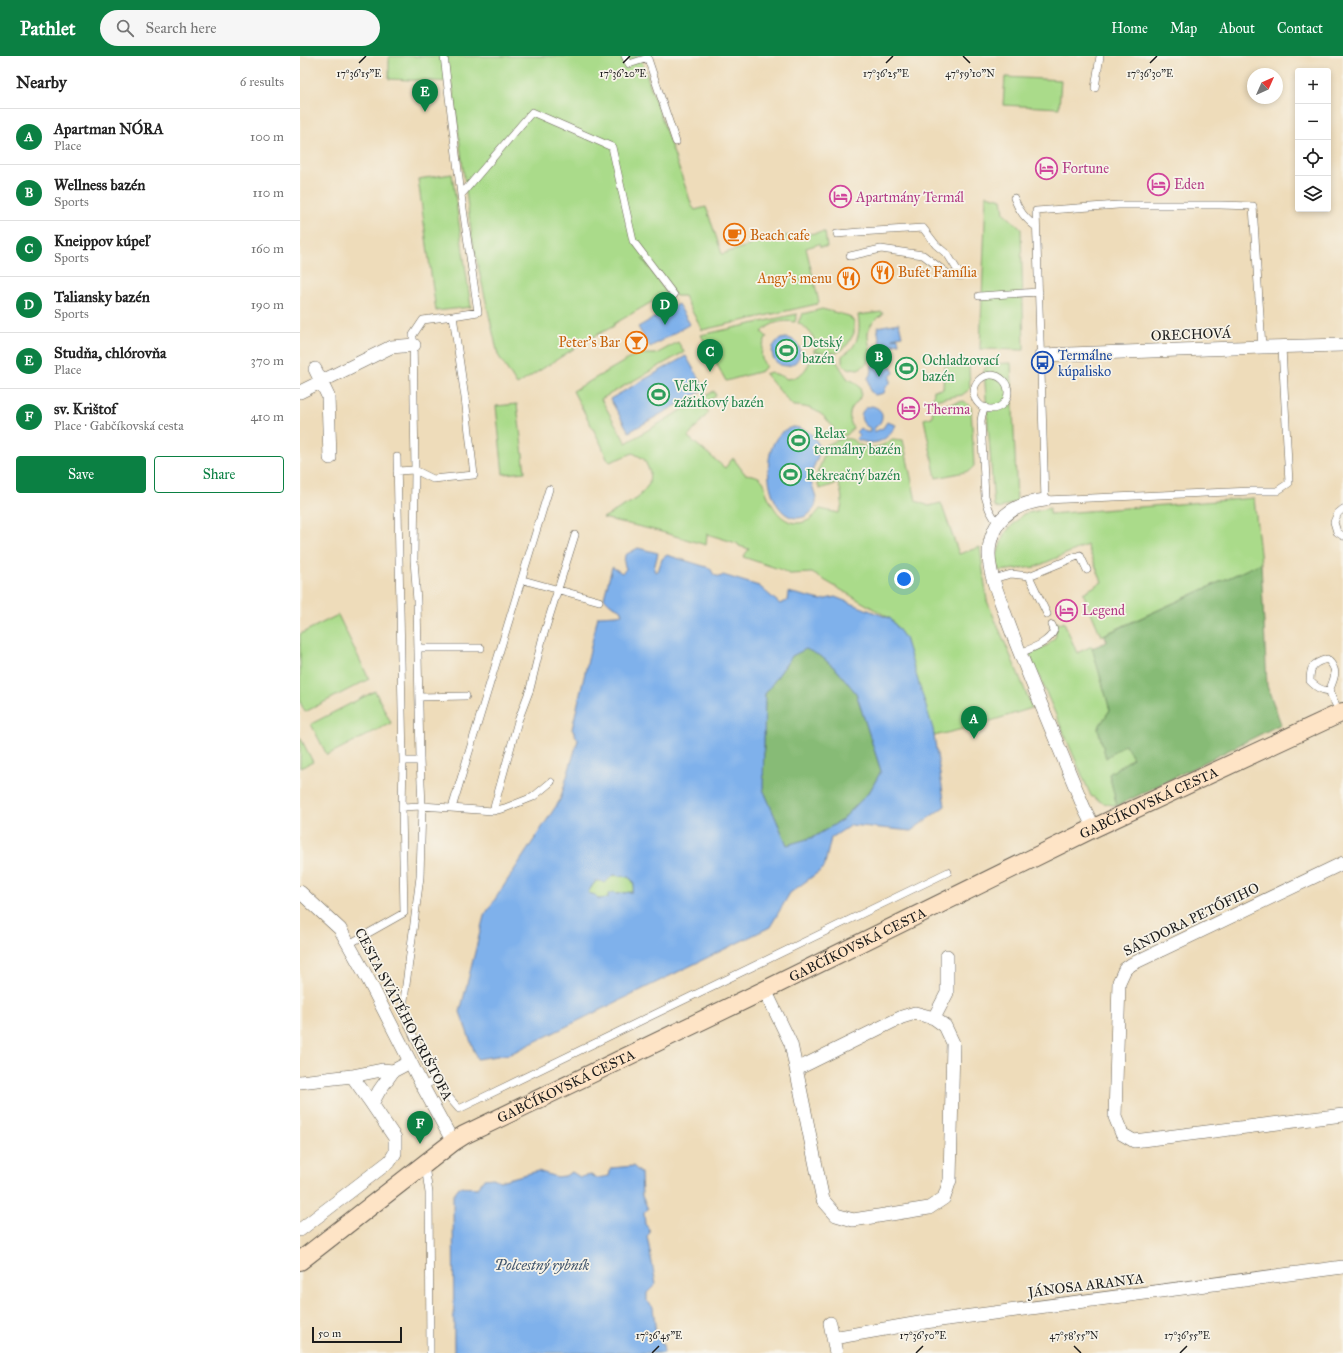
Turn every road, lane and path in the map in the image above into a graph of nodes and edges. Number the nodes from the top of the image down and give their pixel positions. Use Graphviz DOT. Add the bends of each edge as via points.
graph roads {
  1 [pos="444,56"];
  2 [pos="624,56"];
  3 [pos="1100,56"];
  4 [pos="648,57"];
  5 [pos="1095,88"];
  6 [pos="676,142"];
  7 [pos="461,195"];
  8 [pos="1014,198"];
  9 [pos="1036,227"];
  10 [pos="838,234"];
  11 [pos="850,256"];
  12 [pos="1039,292"];
  13 [pos="674,295"];
  14 [pos="979,296"];
  15 [pos="453,316"];
  16 [pos="414,345"];
  17 [pos="1343,345"];
  18 [pos="1262,347"];
  19 [pos="1282,347"];
  20 [pos="1041,355"];
  21 [pos="315,369"];
  22 [pos="321,382"];
  23 [pos="300,392"];
  24 [pos="985,407"];
  25 [pos="397,457"];
  26 [pos="330,458"];
  27 [pos="415,470"];
  28 [pos="397,471"];
  29 [pos="549,489"];
  30 [pos="1045,500"];
  31 [pos="1343,509"];
  32 [pos="998,525"];
  33 [pos="575,535"];
  34 [pos="1343,536"];
  35 [pos="1087,570"];
  36 [pos="1029,576"];
  37 [pos="993,579"];
  38 [pos="522,580"];
  39 [pos="558,590"];
  40 [pos="599,600"];
  41 [pos="1047,614"];
  42 [pos="1052,625"];
  43 [pos="418,648"];
  44 [pos="480,648"];
  45 [pos="1020,653"];
  46 [pos="1329,691"];
  47 [pos="466,696"];
  48 [pos="419,697"];
  49 [pos="1342,713"];
  50 [pos="403,761"];
  51 [pos="420,761"];
  52 [pos="551,782"];
  53 [pos="422,806"];
  54 [pos="402,807"];
  55 [pos="452,808"];
  56 [pos="493,811"];
  57 [pos="1094,828"];
  58 [pos="1343,863"];
  59 [pos="948,872"];
  60 [pos="300,892"];
  61 [pos="404,913"];
  62 [pos="415,913"];
  63 [pos="349,944"];
  64 [pos="947,956"];
  65 [pos="765,990"];
  66 [pos="934,1018"];
  67 [pos="410,1062"];
  68 [pos="797,1069"];
  69 [pos="393,1071"];
  70 [pos="352,1076"];
  71 [pos="434,1080"];
  72 [pos="300,1082"];
  73 [pos="423,1087"];
  74 [pos="372,1104"];
  75 [pos="1343,1115"];
  76 [pos="453,1142"];
  77 [pos="425,1164"];
  78 [pos="300,1230"];
  79 [pos="300,1261"];
  80 [pos="1343,1267"];
  81 [pos="830,1323"];
  82 [pos="833,1338"];
  83 [pos="430,1353"];
  84 [pos="836,1353"];
  1 -- 7 [label="lane"];
  2 -- 4 [label="lane" via="629,64"];
  3 -- 5 [label="lane"];
  4 -- 6 [label="lane"];
  7 -- 13 [label="lane" via="532,112 612,147 633,241"];
  7 -- 15 [label="lane" via="478,312"];
  8 -- 9 [label="lane" via="1017,208"];
  9 -- 12 [label="lane"];
  9 -- 18 [label="lane" via="1036,211 1118,205 1254,206"];
  10 -- 11 [label="lane" via="923,228 936,245 948,255 961,276 948,274 923,255 881,249"];
  12 -- 14 [label="lane"];
  12 -- 20 [label="lane"];
  15 -- 16 [label="lane" via="423,320 413,335"];
  15 -- 27 [label="lane" via="474,475 433,479"];
  16 -- 22 [label="street" via="391,347"];
  16 -- 27 [label="lane"];
  17 -- 19 [label="street, ORECHOVÁ"];
  18 -- 19 [label="street, ORECHOVÁ"];
  18 -- 20 [label="street, ORECHOVÁ"];
  19 -- 30 [label="lane" via="1288,483 1277,491"];
  20 -- 30 [label="lane"];
  21 -- 22 [label="street"];
  22 -- 23 [label="street"];
  22 -- 26 [label="street" via="328,396"];
  24 -- 24 [label="lane" via="995,408 1004,403 1008,394 1006,385 1000,378 985,376 976,387 977,401"];
  24 -- 32 [label="lane" via="981,421 985,496"];
  25 -- 28 [label="lane"];
  27 -- 28 [label="lane"];
  27 -- 43 [label="lane" via="414,560"];
  28 -- 50 [label="lane"];
  29 -- 38 [label="lane"];
  30 -- 32 [label="street" via="1017,507"];
  31 -- 34 [label="lane" via="1334,522 1337,532"];
  32 -- 37 [label="street" via="989,549"];
  33 -- 39 [label="lane"];
  35 -- 36 [label="lane" via="1080,554"];
  36 -- 37 [label="lane" via="1011,574"];
  36 -- 41 [label="lane"];
  37 -- 45 [label="street"];
  38 -- 39 [label="lane"];
  38 -- 55 [label="lane"];
  39 -- 40 [label="lane"];
  39 -- 56 [label="lane"];
  42 -- 45 [label="lane" via="1052,636"];
  43 -- 44 [label="lane"];
  43 -- 48 [label="lane"];
  45 -- 57 [label="street"];
  46 -- 46 [label="lane" via="1336,676 1332,664 1327,659 1316,662 1310,670 1310,681 1316,688"];
  46 -- 49 [label="lane"];
  47 -- 48 [label="lane"];
  48 -- 51 [label="lane"];
  49 -- 57 [label="main road, GABČÍKOVSKÁ CESTA"];
  50 -- 51 [label="lane"];
  50 -- 54 [label="lane"];
  51 -- 53 [label="lane"];
  52 -- 56 [label="lane" via="534,797"];
  53 -- 54 [label="lane"];
  53 -- 55 [label="lane"];
  53 -- 62 [label="lane" via="420,890"];
  54 -- 61 [label="lane"];
  55 -- 56 [label="lane"];
  57 -- 65 [label="main road, GABČÍKOVSKÁ CESTA"];
  58 -- 75 [label="street, SÁNDORA PETŐFIHO" via="1125,969 1120,982 1115,1117 1122,1134 1134,1141"];
  59 -- 71 [label="lane" via="459,1109"];
  60 -- 63 [label="street, CESTA SVÄTÉHO KRIŠTOFA" via="340,929"];
  61 -- 62 [label="lane"];
  61 -- 63 [label="lane"];
  62 -- 71 [label="lane" via="403,1008 405,1018"];
  63 -- 67 [label="street, CESTA SVÄTÉHO KRIŠTOFA"];
  64 -- 66 [label="street" via="947,993"];
  65 -- 68 [label="street" via="791,1044"];
  65 -- 76 [label="main road, GABČÍKOVSKÁ CESTA"];
  66 -- 68 [label="street" via="915,1013 902,1017"];
  66 -- 68 [label="street" via="945,1026 953,1043 951,1146 950,1180 944,1198 929,1208 853,1220 836,1215 823,1200"];
  67 -- 69 [label="street"];
  67 -- 73 [label="street, CESTA SVÄTÉHO KRIŠTOFA"];
  69 -- 70 [label="street" via="382,1070"];
  69 -- 74 [label="street"];
  70 -- 72 [label="street"];
  70 -- 74 [label="street"];
  71 -- 73 [label="lane"];
  73 -- 76 [label="street, CESTA SVÄTÉHO KRIŠTOFA"];
  74 -- 78 [label="street" via="395,1138 394,1153 390,1161"];
  76 -- 77 [label="main road, GABČÍKOVSKÁ CESTA"];
  77 -- 79 [label="main road, GABČÍKOVSKÁ CESTA"];
  77 -- 83 [label="lane" via="429,1193"];
  80 -- 82 [label="street, JÁNOSA ARANYA" via="925,1322"];
  81 -- 82 [label="street"];
  82 -- 84 [label="street"];
}
